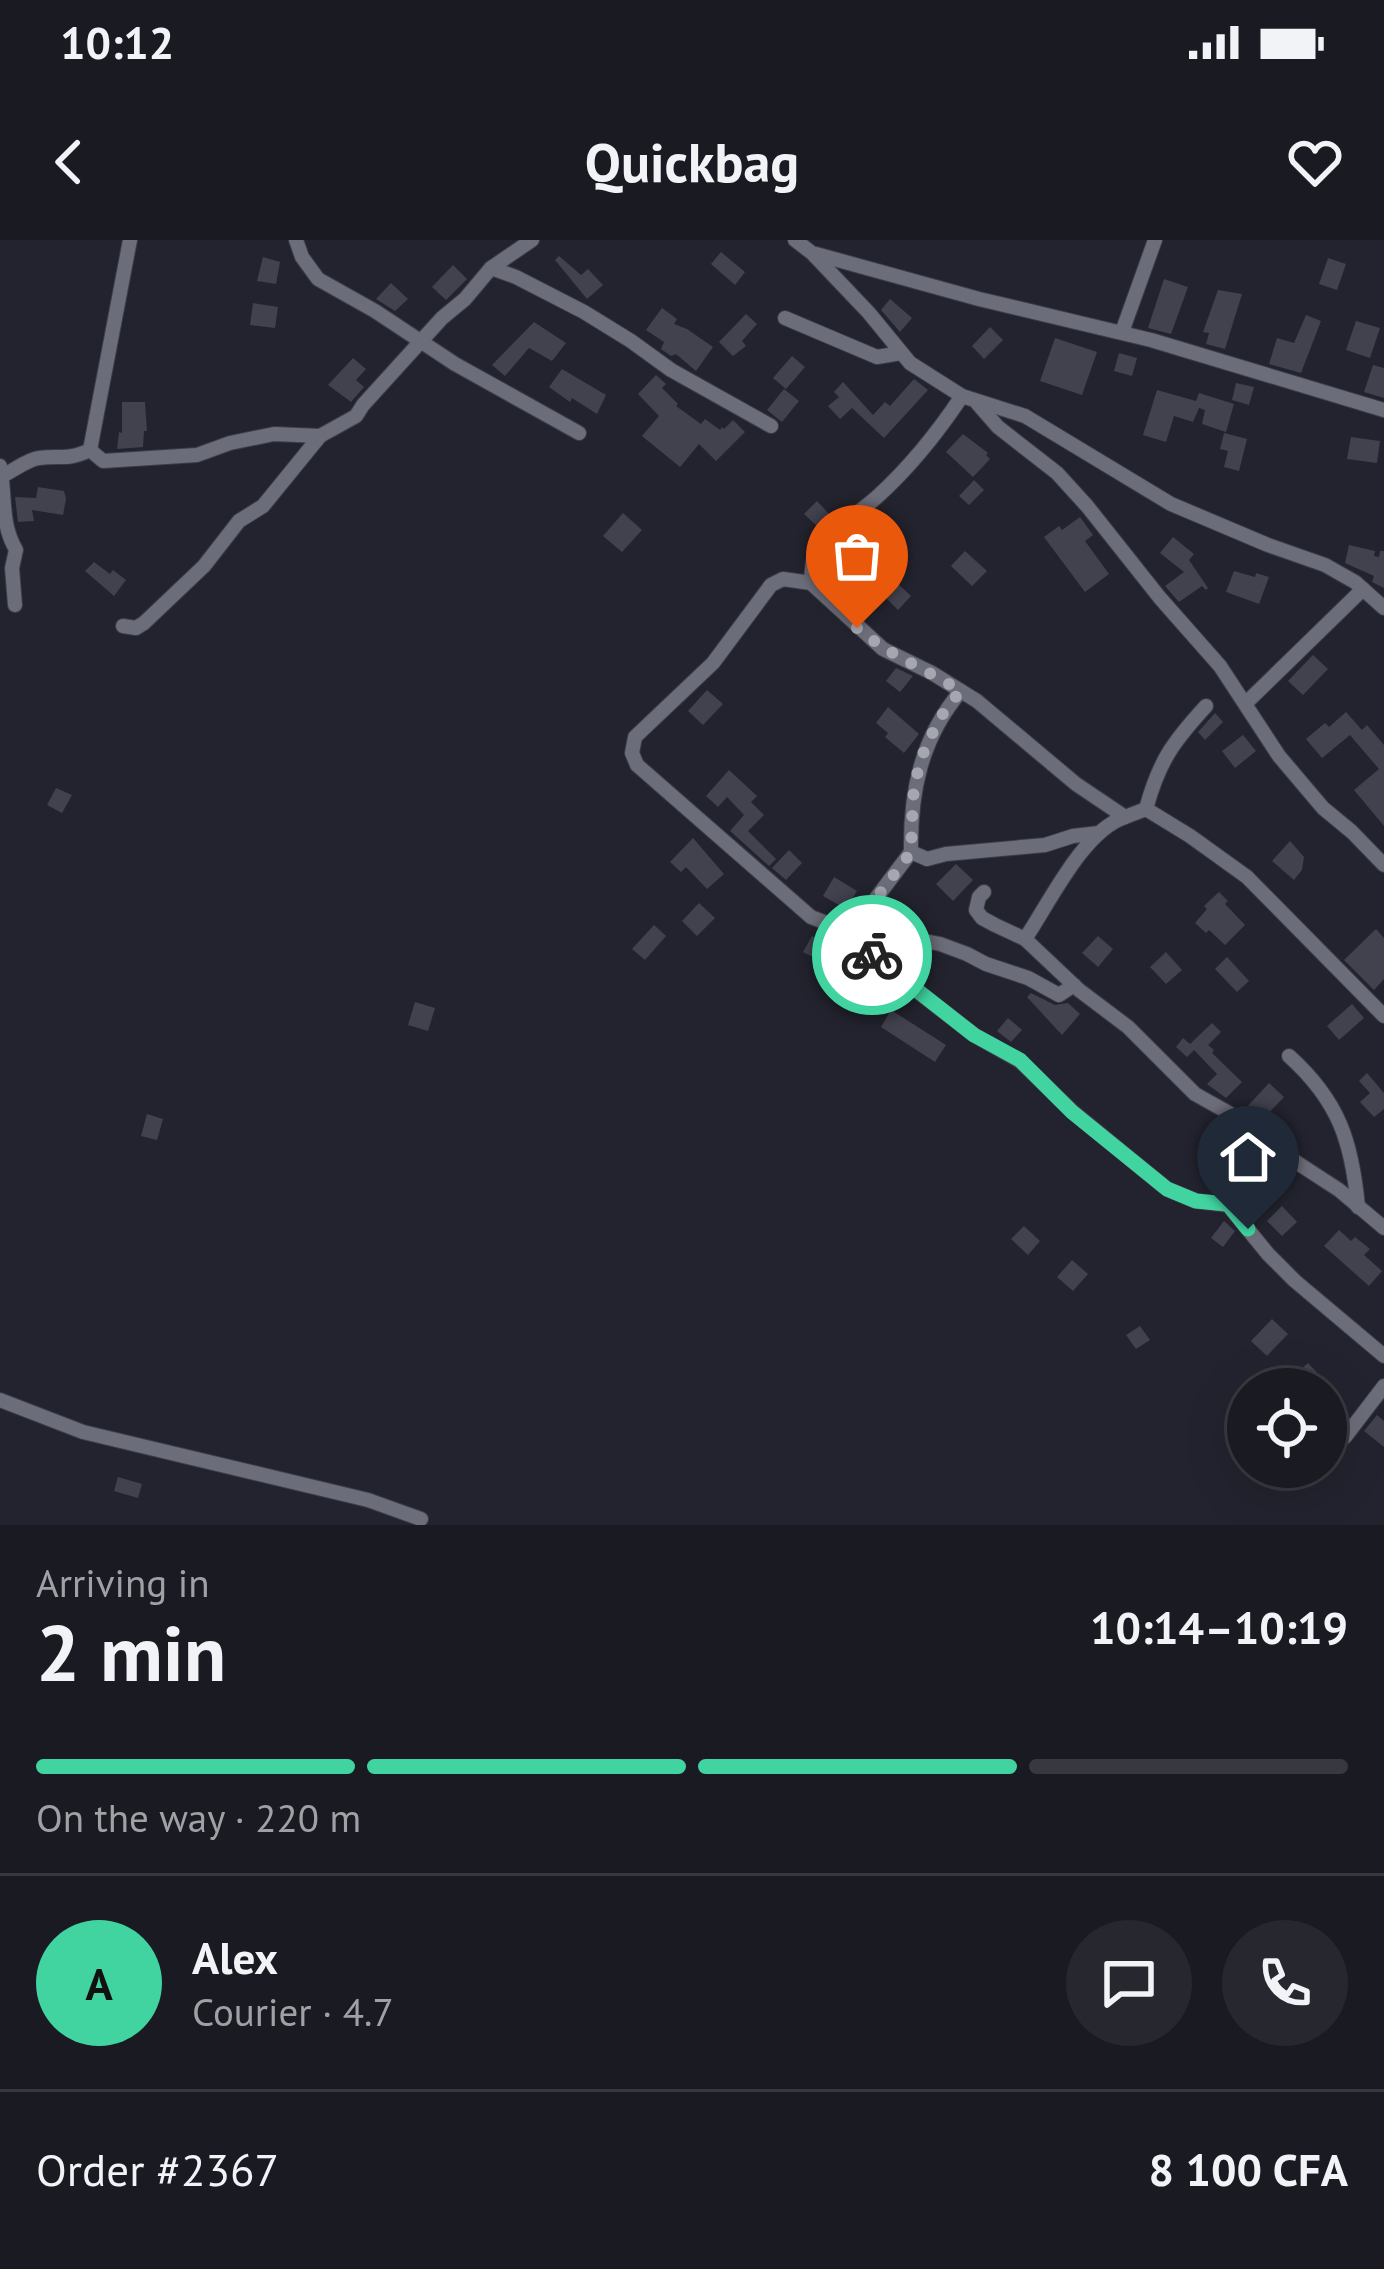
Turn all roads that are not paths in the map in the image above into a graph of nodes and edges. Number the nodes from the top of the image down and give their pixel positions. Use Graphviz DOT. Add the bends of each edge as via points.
graph roads {
  1 [pos="130,240"];
  2 [pos="296,240"];
  3 [pos="532,240"];
  4 [pos="796,240"];
  5 [pos="1155,240"];
  6 [pos="812,253"];
  7 [pos="491,268"];
  8 [pos="785,318"];
  9 [pos="1122,332"];
  10 [pos="420,342"];
  11 [pos="901,353"];
  12 [pos="969,399"];
  13 [pos="1384,410"];
  14 [pos="771,426"];
  15 [pos="579,433"];
  16 [pos="320,436"];
  17 [pos="90,450"];
  18 [pos="1,471"];
  19 [pos="811,583"];
  20 [pos="1364,589"];
  21 [pos="15,605"];
  22 [pos="1384,608"];
  23 [pos="123,626"];
  24 [pos="961,691"];
  25 [pos="1246,703"];
  26 [pos="1206,706"];
  27 [pos="1146,809"];
  28 [pos="1125,817"];
  29 [pos="1099,833"];
  30 [pos="911,852"];
  31 [pos="1384,865"];
  32 [pos="984,892"];
  33 [pos="865,916"];
  34 [pos="1025,939"];
  35 [pos="854,942"];
  36 [pos="1074,985"];
  37 [pos="1384,991"];
  38 [pos="1372,1003"];
  39 [pos="1384,1016"];
  40 [pos="1289,1056"];
  41 [pos="1358,1207"];
  42 [pos="1384,1228"];
  43 [pos="1384,1356"];
  44 [pos="1384,1386"];
  45 [pos="0,1400"];
  46 [pos="1347,1434"];
  47 [pos="422,1519"];
  1 -- 17 [label="street"];
  2 -- 10 [label="street" via="318,279"];
  3 -- 7 [label="street"];
  4 -- 6 [label="street"];
  5 -- 9 [label="street"];
  6 -- 9 [label="street"];
  6 -- 11 [label="street"];
  7 -- 10 [label="street"];
  7 -- 14 [label="street" via="597,320"];
  8 -- 11 [label="street" via="877,357"];
  9 -- 13 [label="street"];
  10 -- 15 [label="street"];
  10 -- 16 [label="street" via="356,416"];
  11 -- 12 [label="street"];
  12 -- 19 [label="street" via="816,551"];
  12 -- 20 [label="street" via="1025,416 1171,504 1325,565"];
  12 -- 25 [label="street" via="1088,506"];
  16 -- 17 [label="street" via="274,434 197,455 103,461"];
  16 -- 23 [label="street" via="204,566 136,628"];
  17 -- 18 [label="street"];
  18 -- 21 [label="street" via="6,533 16,550"];
  19 -- 24 [label="street" via="883,650"];
  19 -- 35 [label="street" via="771,585 713,663 635,737 632,753 752,867"];
  20 -- 22 [label="street"];
  20 -- 25 [label="street"];
  24 -- 28 [label="street"];
  24 -- 30 [label="street" via="918,770"];
  25 -- 31 [label="street" via="1323,808"];
  26 -- 27 [label="street" via="1164,758"];
  27 -- 28 [label="street"];
  27 -- 38 [label="street" via="1247,878"];
  28 -- 29 [label="street"];
  29 -- 30 [label="street" via="928,859"];
  29 -- 34 [label="street"];
  30 -- 33 [label="street"];
  32 -- 34 [label="street" via="976,910 982,918"];
  33 -- 35 [label="street"];
  33 -- 36 [label="street" via="1059,995"];
  34 -- 36 [label="street"];
  35 -- 43 [label="street" via="974,1035 1020,1060 1167,1189 1228,1204 1295,1281"];
  36 -- 41 [label="street" via="1195,1094"];
  37 -- 38 [label="street"];
  38 -- 39 [label="street"];
  40 -- 41 [label="street" via="1336,1115 1355,1163"];
  41 -- 42 [label="street"];
  44 -- 46 [label="street"];
  45 -- 47 [label="street" via="83,1432"];
}
